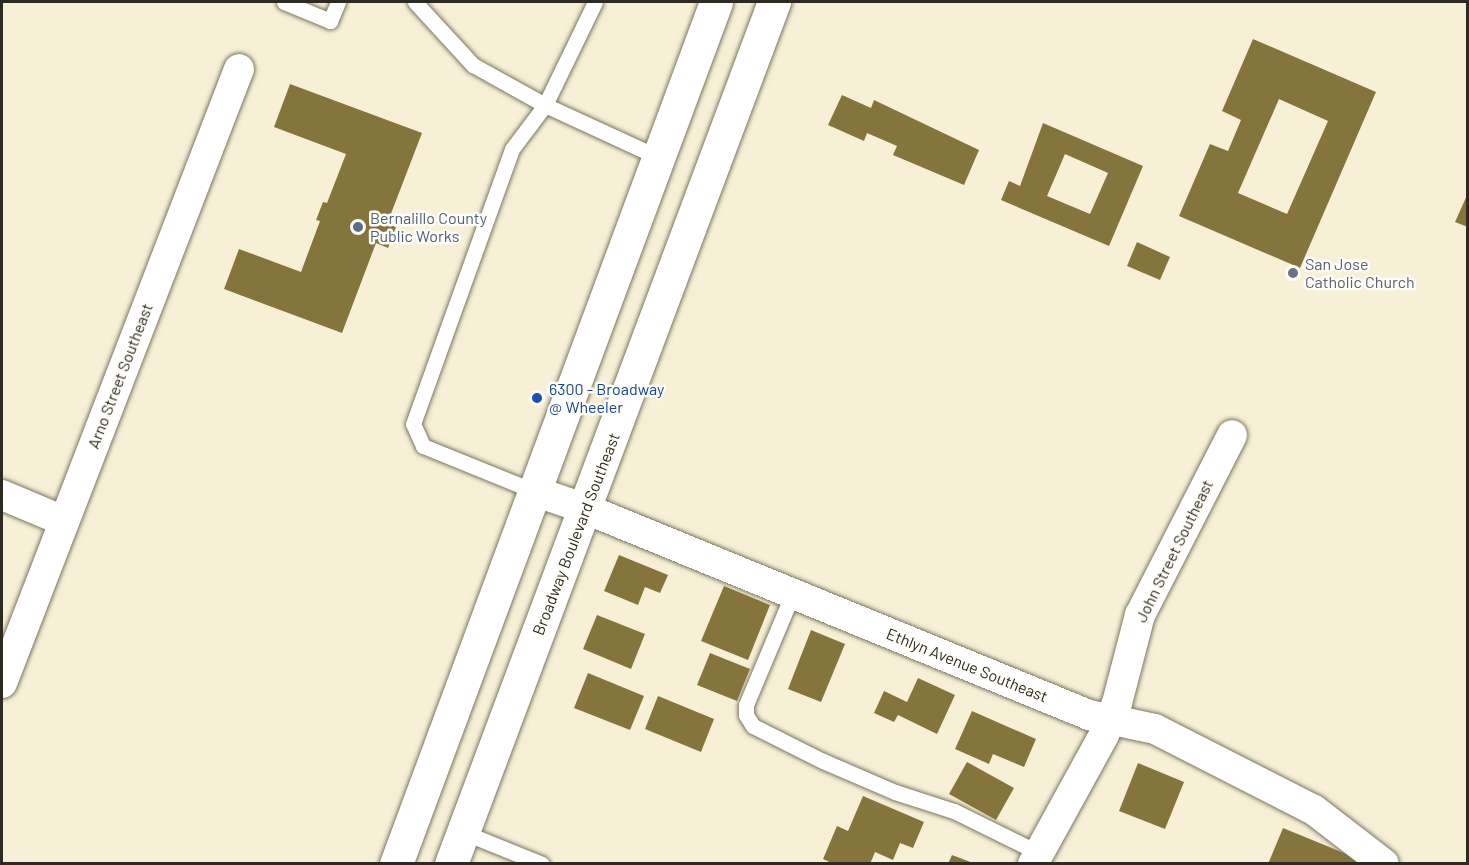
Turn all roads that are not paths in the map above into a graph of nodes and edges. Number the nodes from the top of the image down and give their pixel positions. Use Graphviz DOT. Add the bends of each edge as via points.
graph roads {
  1 [pos="284,2"];
  2 [pos="338,2"];
  3 [pos="415,2"];
  4 [pos="595,2"];
  5 [pos="716,2"];
  6 [pos="774,2"];
  7 [pos="239,69"];
  8 [pos="545,105"];
  9 [pos="658,157"];
  10 [pos="1232,435"];
  11 [pos="534,491"];
  12 [pos="2,495"];
  13 [pos="586,509"];
  14 [pos="64,521"];
  15 [pos="793,593"];
  16 [pos="2,683"];
  17 [pos="1110,720"];
  18 [pos="463,832"];
  19 [pos="1036,858"];
  20 [pos="396,864"];
  21 [pos="451,864"];
  22 [pos="542,864"];
  23 [pos="1384,864"];
  1 -- 2 [label="lane" via="330,21"];
  3 -- 8 [label="lane" via="473,65"];
  4 -- 8 [label="lane"];
  5 -- 9 [label="main road"];
  6 -- 13 [label="main road, Broadway Boulevard Southeast"];
  7 -- 14 [label="street, Arno Street Southeast"];
  8 -- 9 [label="lane"];
  8 -- 11 [label="lane" via="512,149 413,424 423,446"];
  9 -- 11 [label="main road"];
  10 -- 17 [label="street, John Street Southeast" via="1140,615"];
  11 -- 13 [label="street, Ethlyn Avenue Southeast"];
  11 -- 20 [label="main road"];
  12 -- 14 [label="street"];
  13 -- 15 [label="street, Ethlyn Avenue Southeast"];
  13 -- 18 [label="main road, Broadway Boulevard Southeast"];
  14 -- 16 [label="street, Arno Street Southeast"];
  15 -- 17 [label="street, Ethlyn Avenue Southeast" via="1089,715"];
  15 -- 19 [label="lane" via="746,705 746,715 753,726 895,792 954,811"];
  17 -- 19 [label="street, John Street Southeast"];
  17 -- 23 [label="street, Ethlyn Avenue Southeast" via="1155,729 1314,810"];
  18 -- 21 [label="main road, Broadway Boulevard Southeast"];
  18 -- 22 [label="lane"];
}
